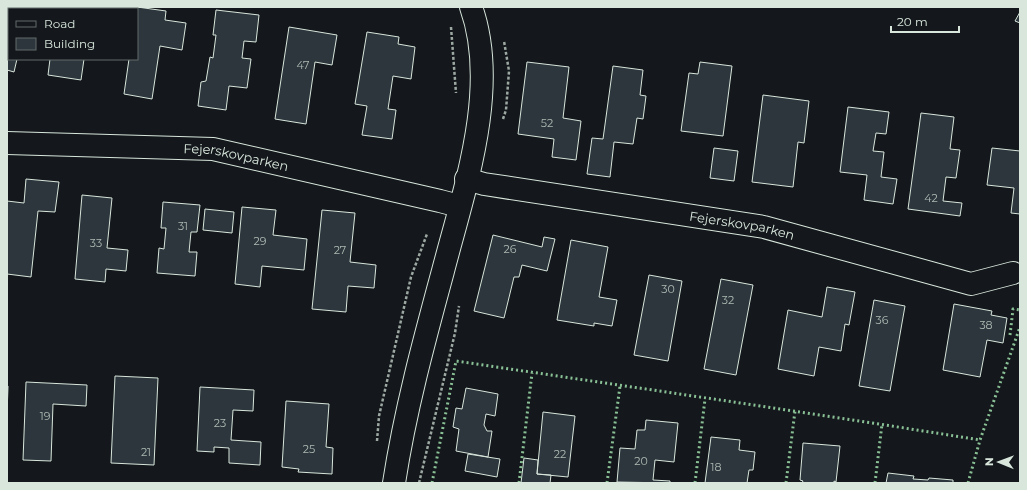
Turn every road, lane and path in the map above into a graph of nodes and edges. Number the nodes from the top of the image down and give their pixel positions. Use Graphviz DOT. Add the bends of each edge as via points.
graph roads {
  1 [pos="471,7"];
  2 [pos="450,26"];
  3 [pos="456,99"];
  4 [pos="7,143"];
  5 [pos="466,179"];
  6 [pos="450,204"];
  7 [pos="1013,273"];
  8 [pos="376,446"];
  9 [pos="394,483"];
  1 -- 5 [label="street" via="482,64 481,102"];
  2 -- 3 [label="path"];
  4 -- 6 [label="street, Fejerskovparken" via="212,149"];
  5 -- 6 [label="street"];
  5 -- 7 [label="street, Fejerskovparken" via="484,184 764,227 971,284"];
  6 -- 8 [label="path" via="411,278 379,416"];
  6 -- 9 [label="street" via="424,344"];
}
